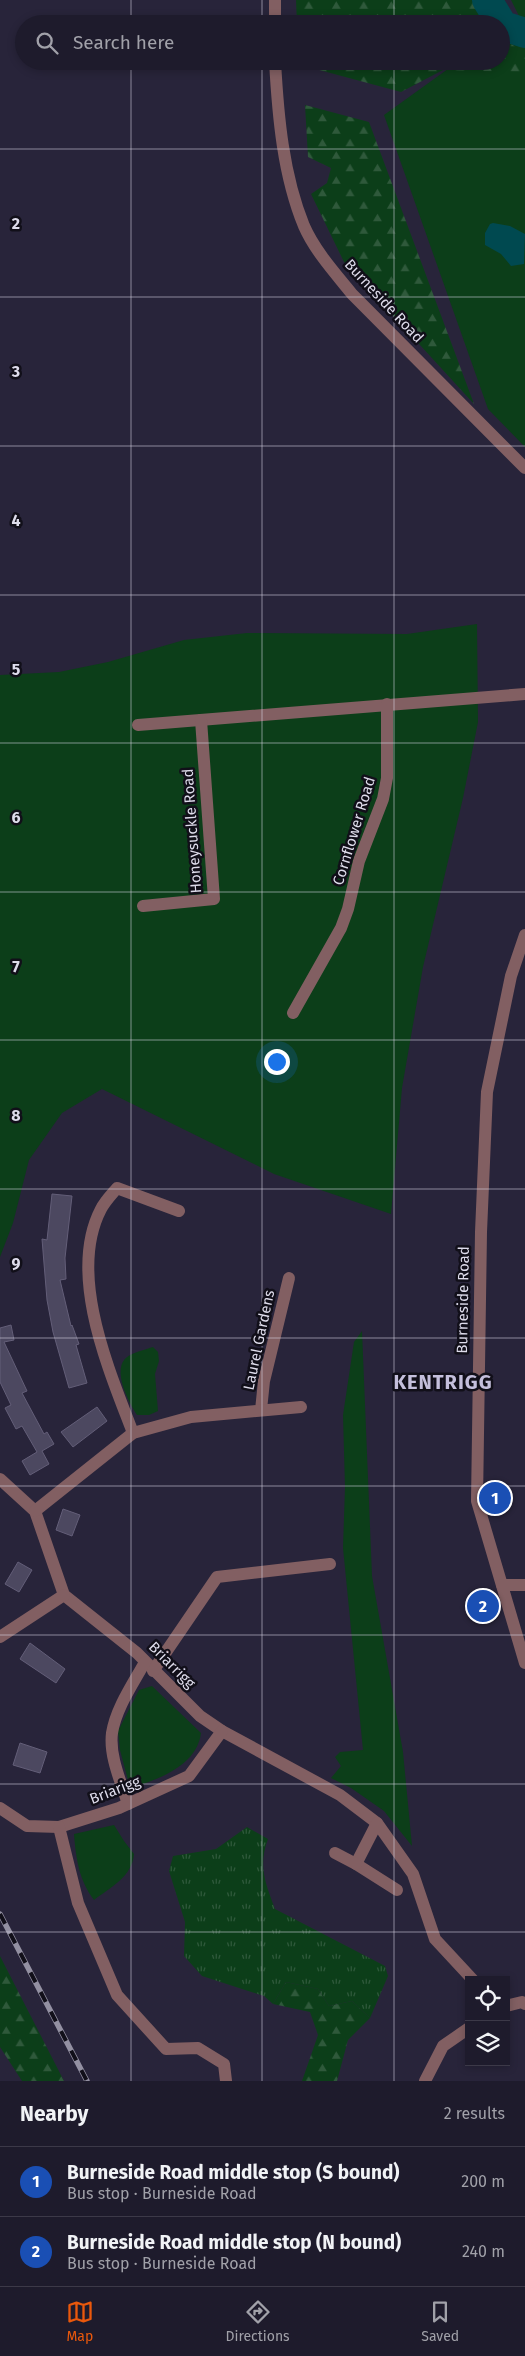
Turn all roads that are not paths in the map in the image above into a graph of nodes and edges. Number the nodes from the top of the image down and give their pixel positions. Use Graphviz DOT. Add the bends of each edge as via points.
graph roads {
  1 [pos="275,0"];
  2 [pos="275,15"];
  3 [pos="276,70"];
  4 [pos="525,468"];
  5 [pos="525,694"];
  6 [pos="387,704"];
  7 [pos="201,720"];
  8 [pos="138,725"];
  9 [pos="143,906"];
  10 [pos="525,935"];
  11 [pos="293,1013"];
  12 [pos="179,1210"];
  13 [pos="289,1278"];
  14 [pos="301,1407"];
  15 [pos="262,1410"];
  16 [pos="133,1433"];
  17 [pos="0,1479"];
  18 [pos="35,1511"];
  19 [pos="330,1564"];
  20 [pos="525,1585"];
  21 [pos="502,1586"];
  22 [pos="64,1594"];
  23 [pos="0,1637"];
  24 [pos="525,1663"];
  25 [pos="149,1667"];
  26 [pos="222,1731"];
  27 [pos="128,1804"];
  28 [pos="0,1808"];
  29 [pos="377,1823"];
  30 [pos="59,1827"];
  31 [pos="334,1852"];
  32 [pos="356,1864"];
  33 [pos="397,1890"];
  34 [pos="469,1976"];
  35 [pos="525,2004"];
  36 [pos="510,2005"];
  37 [pos="465,2031"];
  38 [pos="226,2081"];
  39 [pos="425,2081"];
  1 -- 2 [label="street"];
  3 -- 4 [label="street, Burneside Road" via="288,175 305,227 329,266 352,294"];
  5 -- 6 [label="street"];
  6 -- 7 [label="street"];
  6 -- 11 [label="street, Cornflower Road" via="387,778 383,799 359,861 341,928"];
  7 -- 8 [label="street"];
  7 -- 9 [label="street, Honeysuckle Road" via="214,899"];
  10 -- 21 [label="street, Burneside Road" via="511,976 487,1092 480,1232 477,1501"];
  12 -- 16 [label="street" via="117,1188 101,1208 91,1238 88,1281 101,1350"];
  13 -- 15 [label="street, Laurel Gardens" via="264,1382"];
  14 -- 15 [label="street, Laurel Gardens"];
  15 -- 16 [label="street, Laurel Gardens" via="191,1418"];
  16 -- 18 [label="street, Laurel Gardens"];
  17 -- 18 [label="street"];
  18 -- 22 [label="street"];
  19 -- 25 [label="street" via="218,1577"];
  20 -- 21 [label="street"];
  21 -- 24 [label="street, Burneside Road"];
  22 -- 23 [label="street"];
  22 -- 25 [label="street, Briarrigg"];
  25 -- 26 [label="street, Briarrigg" via="200,1716"];
  25 -- 27 [label="street" via="118,1712 112,1733 113,1756"];
  26 -- 27 [label="street, Briarigg" via="189,1776"];
  26 -- 29 [label="street, Briarrigg" via="340,1795"];
  27 -- 30 [label="street, Briarigg"];
  28 -- 30 [label="street, Briarigg" via="27,1826"];
  29 -- 32 [label="street"];
  29 -- 34 [label="street, Briarrigg" via="413,1874 435,1939"];
  30 -- 38 [label="street" via="78,1903 117,1994 166,2049 198,2048 224,2064"];
  31 -- 32 [label="street"];
  32 -- 33 [label="street"];
  35 -- 36 [label="street"];
  37 -- 39 [label="street" via="443,2046"];
}
